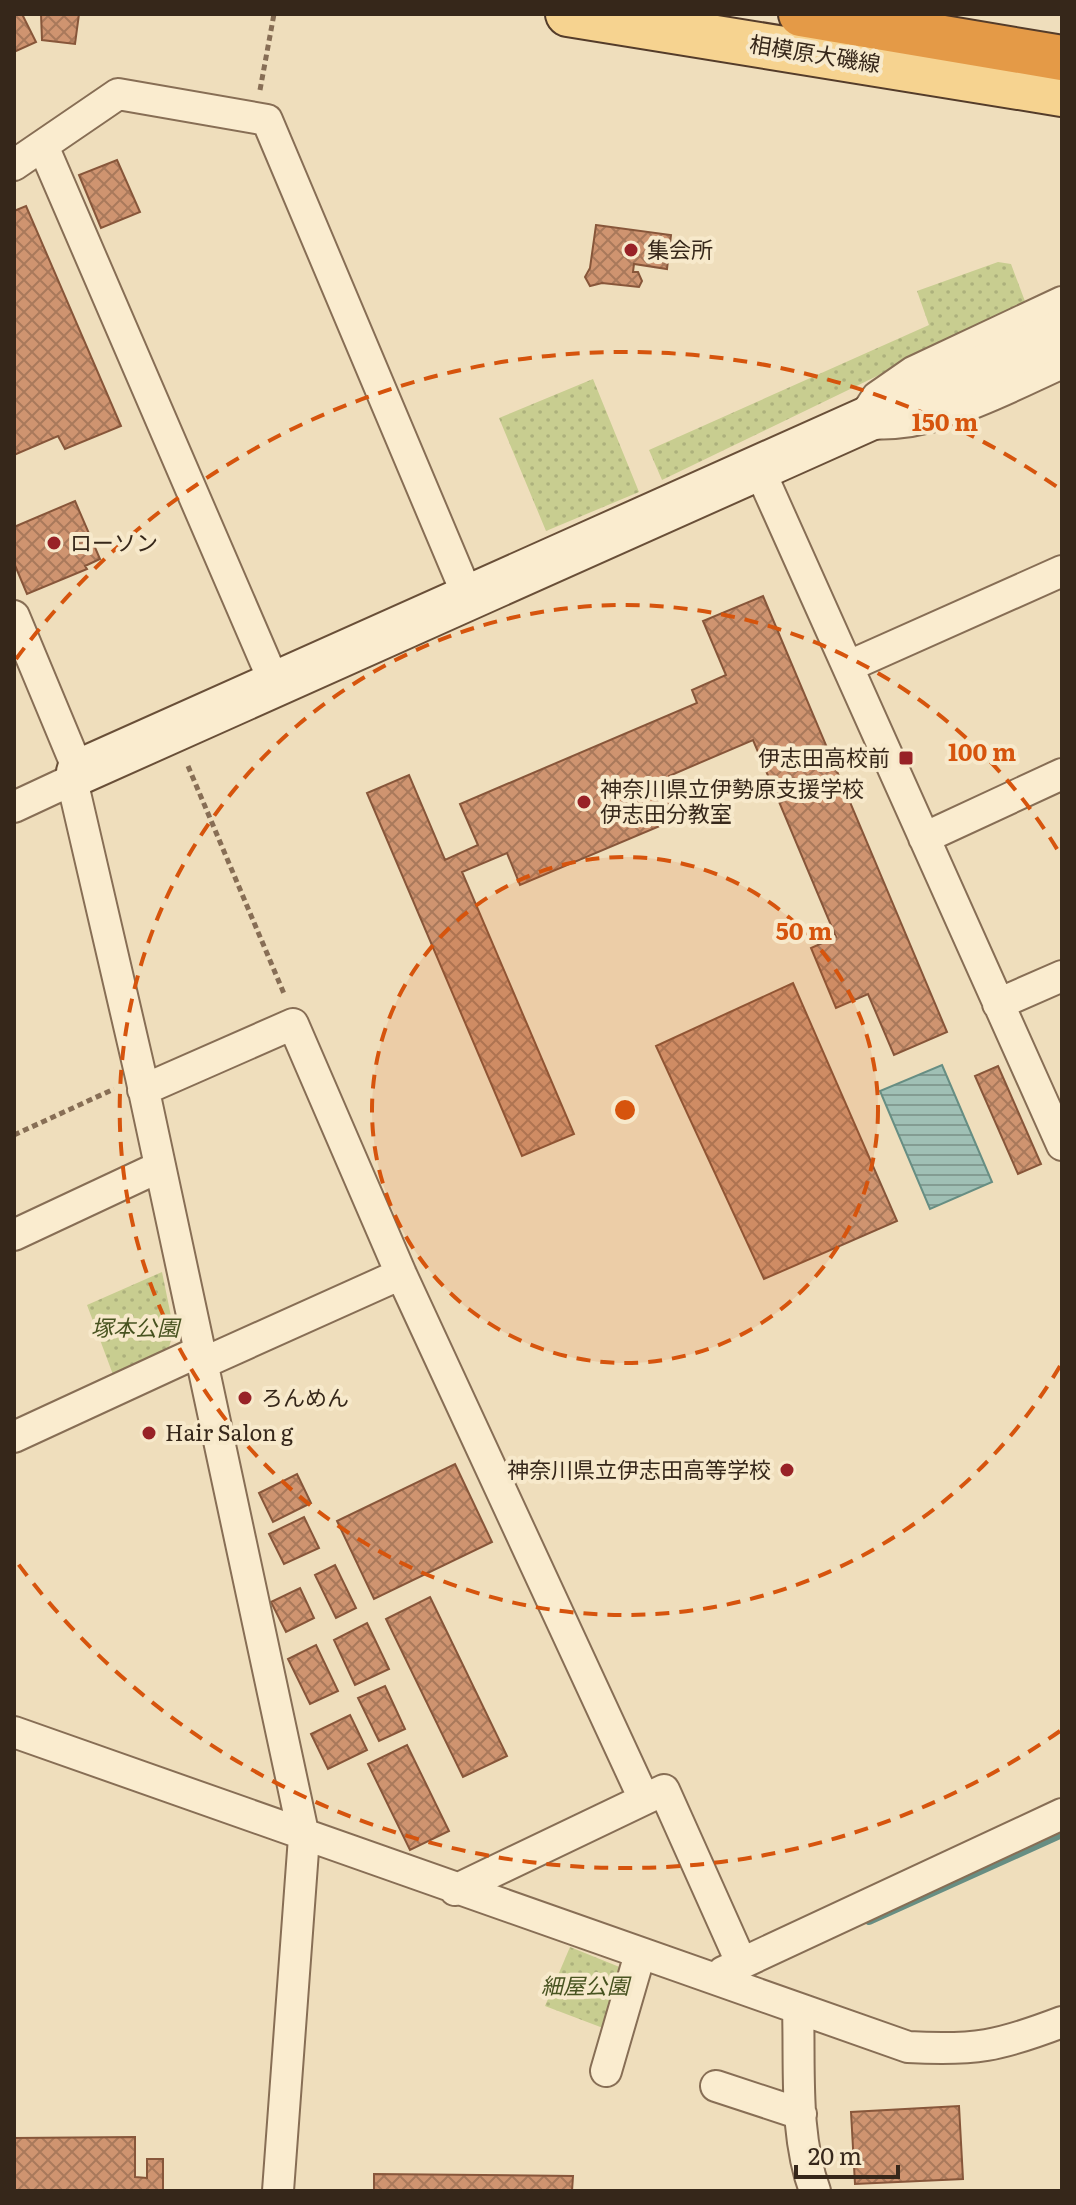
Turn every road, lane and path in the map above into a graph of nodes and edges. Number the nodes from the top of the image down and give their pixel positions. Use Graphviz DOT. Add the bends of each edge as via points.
graph roads {
  1 [pos="274,14"];
  2 [pos="568,14"];
  3 [pos="801,14"];
  4 [pos="1062,58"];
  5 [pos="1062,94"];
  6 [pos="255,118"];
  7 [pos="43,146"];
  8 [pos="14,165"];
  9 [pos="1062,302"];
  10 [pos="1062,332"];
  11 [pos="1062,363"];
  12 [pos="860,423"];
  13 [pos="759,469"];
  14 [pos="1062,571"];
  15 [pos="469,599"];
  16 [pos="14,616"];
  17 [pos="849,666"];
  18 [pos="25,674"];
  19 [pos="275,684"];
  20 [pos="174,730"];
  21 [pos="1062,774"];
  22 [pos="76,776"];
  23 [pos="14,807"];
  24 [pos="924,838"];
  25 [pos="1062,976"];
  26 [pos="998,1004"];
  27 [pos="293,1024"];
  28 [pos="142,1083"];
  29 [pos="14,1135"];
  30 [pos="1062,1145"];
  31 [pos="157,1168"];
  32 [pos="14,1235"];
  33 [pos="401,1274"];
  34 [pos="199,1358"];
  35 [pos="14,1437"];
  36 [pos="14,1732"];
  37 [pos="644,1799"];
  38 [pos="1062,1814"];
  39 [pos="304,1837"];
  40 [pos="455,1890"];
  41 [pos="640,1954"];
  42 [pos="741,1962"];
  43 [pos="711,1978"];
  44 [pos="798,2009"];
  45 [pos="1062,2022"];
  46 [pos="606,2071"];
  47 [pos="716,2086"];
  48 [pos="801,2114"];
  49 [pos="278,2191"];
  50 [pos="815,2191"];
  1 -- 6 [label="path"];
  2 -- 5 [label="main road, 相模原大磯線"];
  3 -- 4 [label="highway"];
  6 -- 7 [label="street" via="118,94"];
  6 -- 15 [label="street" via="267,120"];
  7 -- 8 [label="street"];
  7 -- 19 [label="street"];
  9 -- 12 [label="street" via="913,372 877,397"];
  10 -- 12 [label="street"];
  11 -- 12 [label="street" via="929,419 889,426"];
  12 -- 13 [label="street"];
  13 -- 15 [label="street"];
  13 -- 17 [label="street"];
  14 -- 17 [label="street"];
  15 -- 19 [label="street"];
  16 -- 18 [label="street"];
  17 -- 24 [label="street"];
  18 -- 22 [label="street"];
  19 -- 20 [label="street"];
  20 -- 22 [label="street"];
  20 -- 27 [label="path"];
  21 -- 24 [label="street"];
  22 -- 23 [label="street"];
  22 -- 28 [label="street"];
  24 -- 26 [label="street"];
  25 -- 26 [label="street"];
  26 -- 30 [label="street"];
  27 -- 28 [label="street"];
  27 -- 33 [label="street"];
  28 -- 29 [label="path"];
  28 -- 31 [label="street"];
  31 -- 32 [label="street"];
  31 -- 34 [label="street"];
  33 -- 34 [label="street"];
  33 -- 37 [label="street"];
  34 -- 35 [label="street"];
  34 -- 39 [label="street"];
  36 -- 39 [label="street"];
  37 -- 40 [label="street"];
  37 -- 42 [label="street" via="664,1790"];
  38 -- 42 [label="street"];
  39 -- 40 [label="street"];
  39 -- 49 [label="street"];
  40 -- 41 [label="street"];
  41 -- 43 [label="street"];
  41 -- 46 [label="street"];
  42 -- 43 [label="street"];
  43 -- 44 [label="street"];
  44 -- 45 [label="street" via="908,2047 949,2050 1004,2044"];
  44 -- 48 [label="street"];
  47 -- 48 [label="street"];
  48 -- 50 [label="street"];
}
